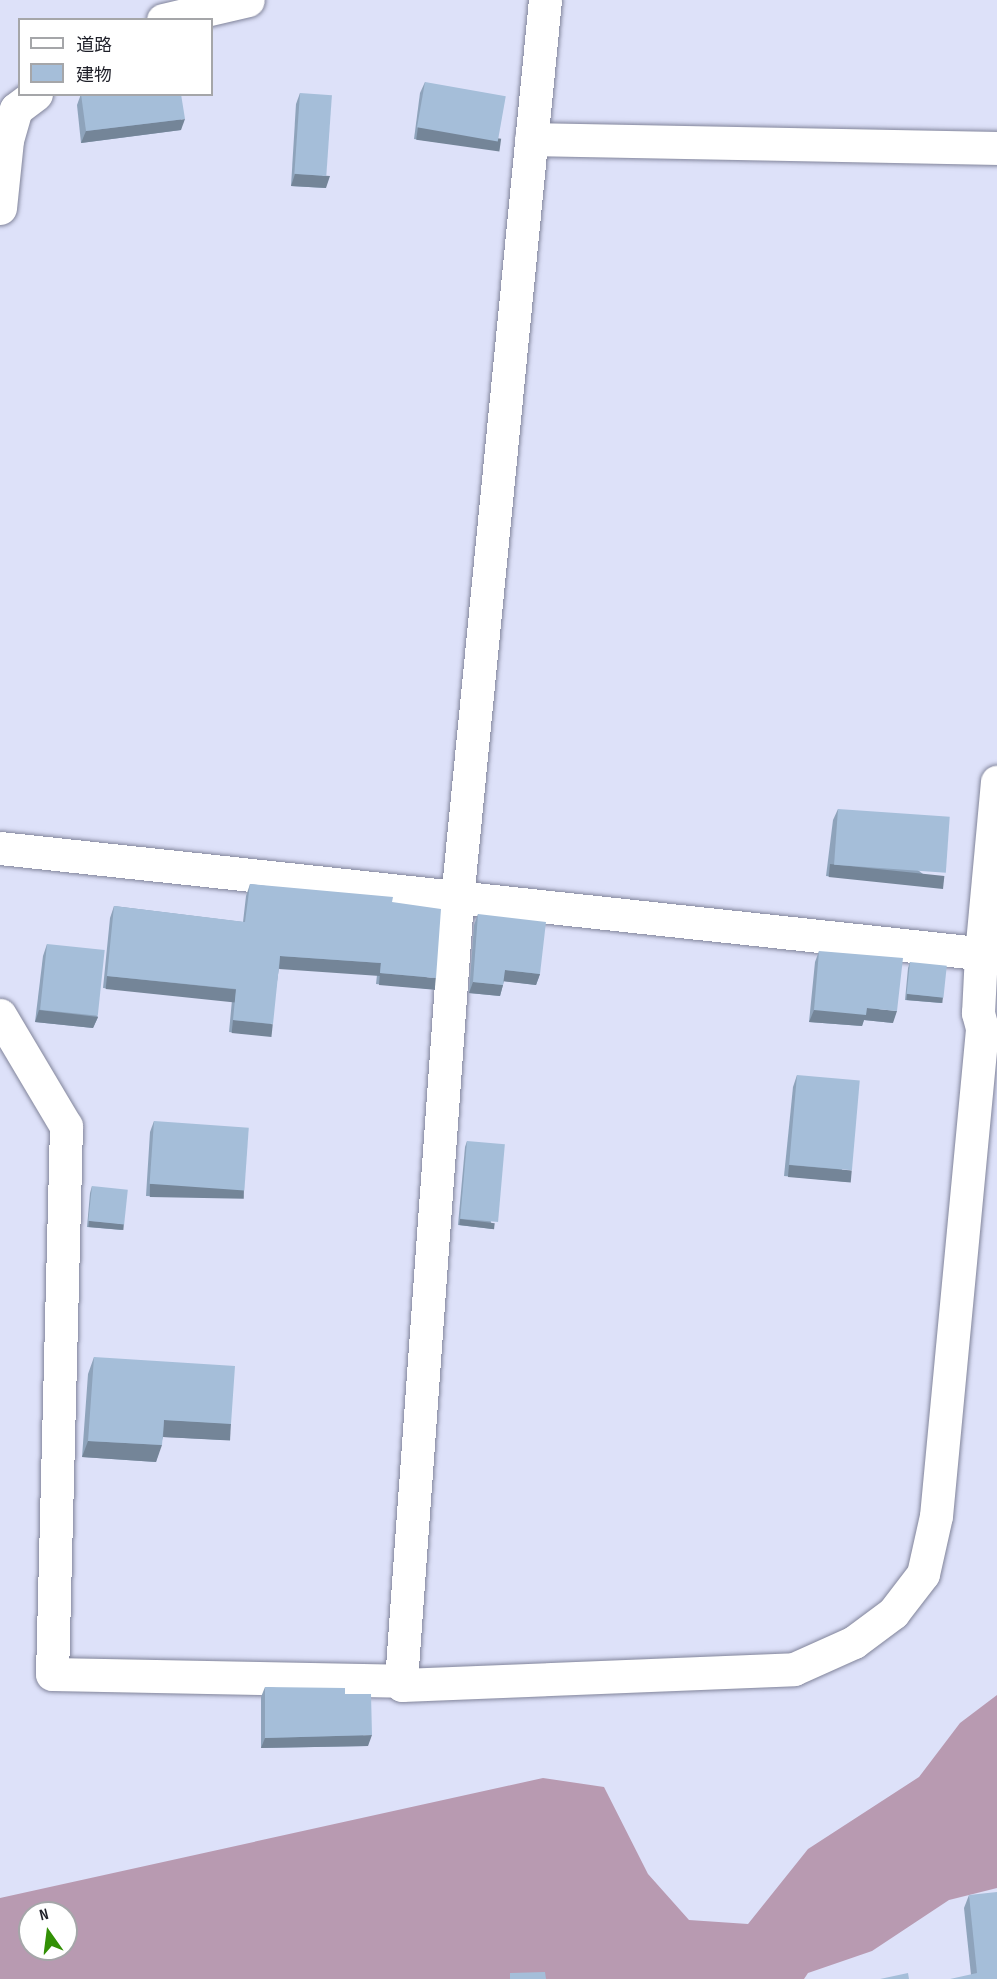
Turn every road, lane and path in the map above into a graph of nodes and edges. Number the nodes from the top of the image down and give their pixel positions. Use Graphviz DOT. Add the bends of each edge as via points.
graph roads {
  1 [pos="248,0"];
  2 [pos="545,0"];
  3 [pos="172,18"];
  4 [pos="33,96"];
  5 [pos="3,138"];
  6 [pos="531,139"];
  7 [pos="997,148"];
  8 [pos="0,208"];
  9 [pos="997,782"];
  10 [pos="0,848"];
  11 [pos="457,899"];
  12 [pos="989,955"];
  13 [pos="0,1015"];
  14 [pos="401,1681"];
  1 -- 3 [label="street"];
  2 -- 6 [label="street"];
  4 -- 5 [label="street" via="16,109"];
  5 -- 8 [label="street"];
  6 -- 7 [label="street"];
  6 -- 11 [label="street"];
  9 -- 12 [label="street"];
  10 -- 11 [label="street"];
  11 -- 12 [label="street"];
  11 -- 14 [label="street"];
  12 -- 14 [label="street" via="978,1013 982,1028 936,1516 923,1574 893,1613 854,1642 794,1669 402,1684"];
  13 -- 14 [label="street" via="66,1126 52,1674"];
}
